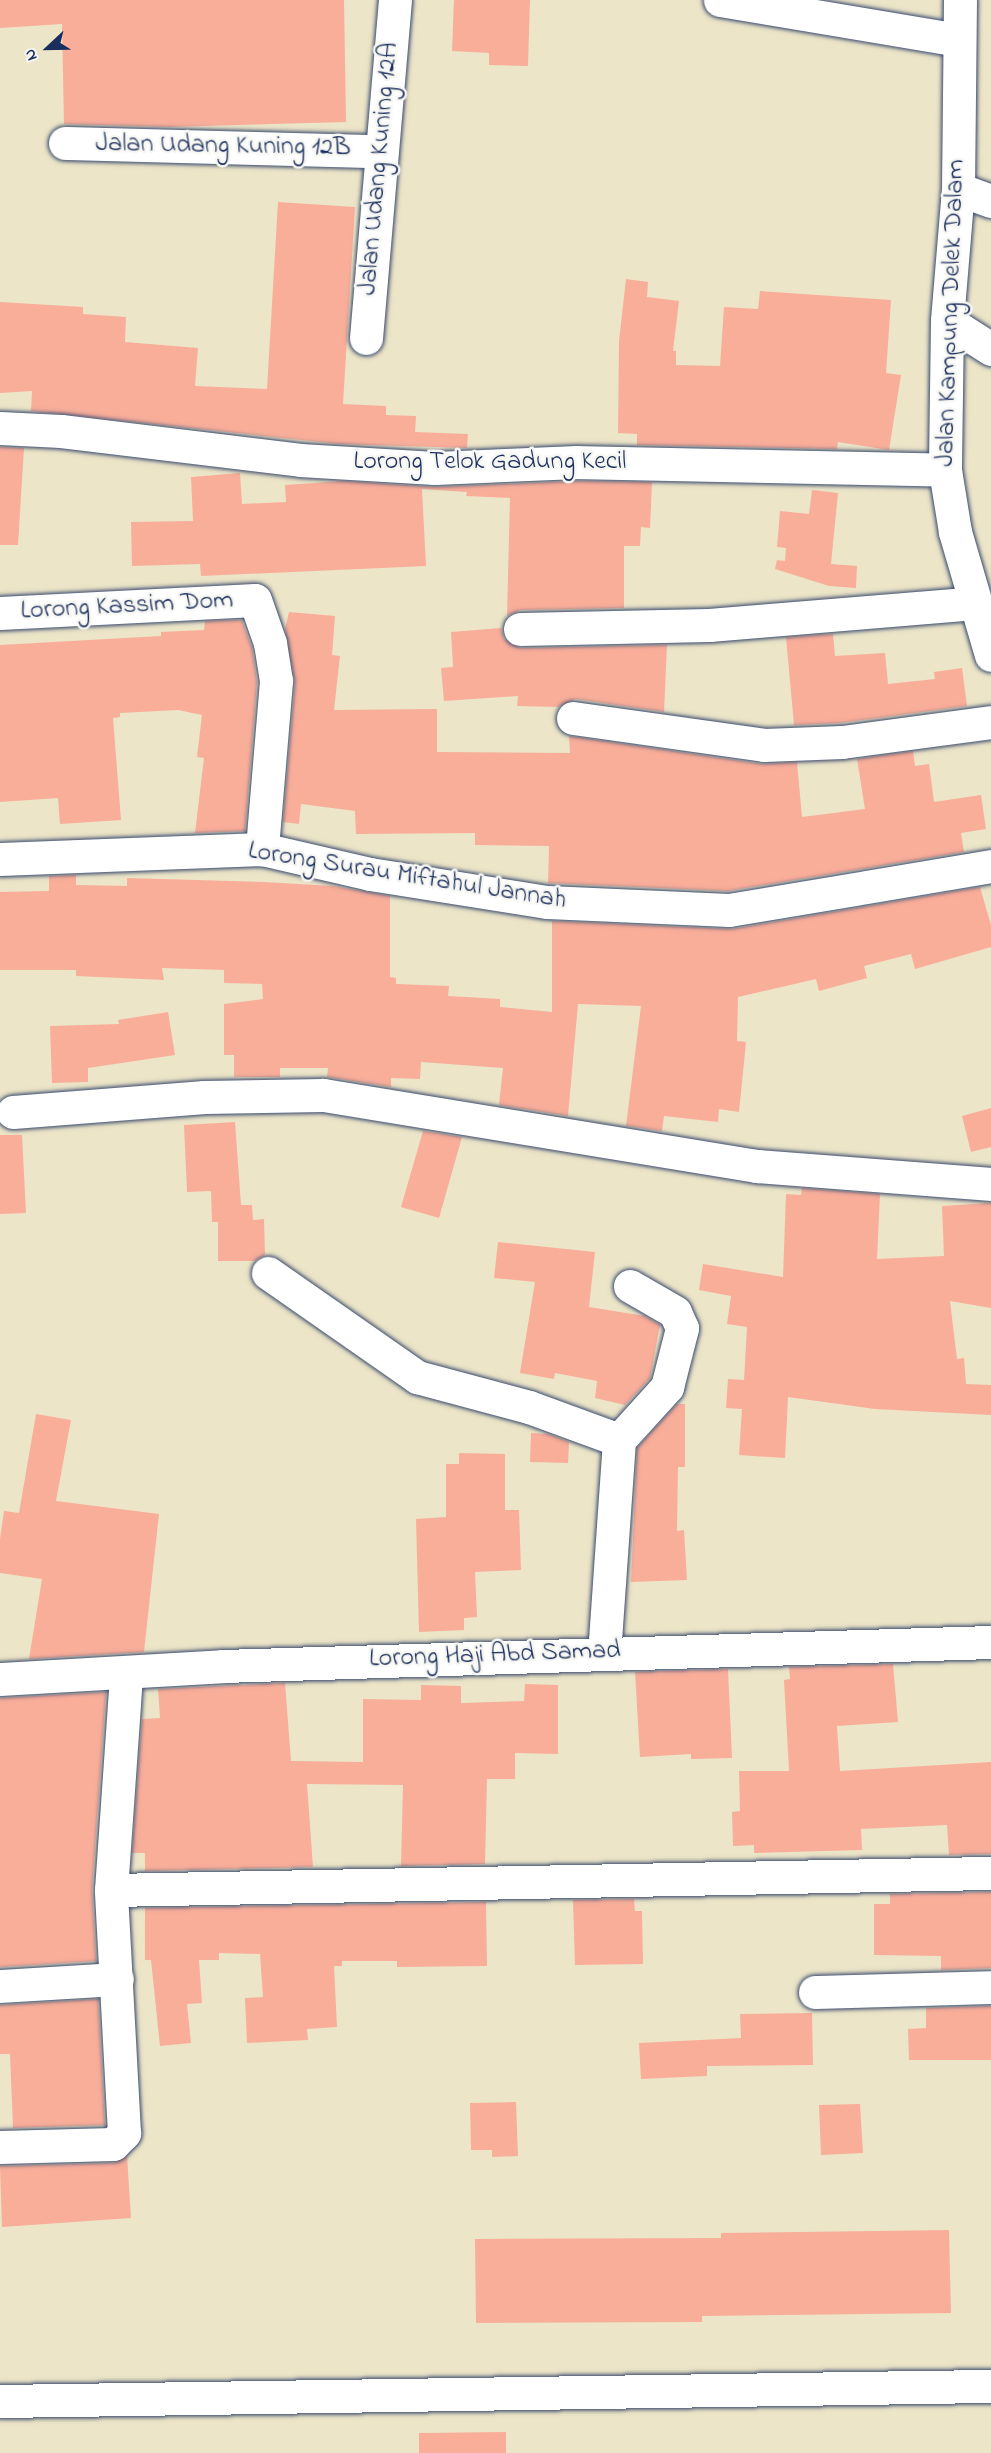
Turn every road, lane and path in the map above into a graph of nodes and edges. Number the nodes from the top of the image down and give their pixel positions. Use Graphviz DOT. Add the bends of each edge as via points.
graph roads {
  1 [pos="395,0"];
  2 [pos="720,0"];
  3 [pos="960,0"];
  4 [pos="959,40"];
  5 [pos="65,143"];
  6 [pos="380,151"];
  7 [pos="958,189"];
  8 [pos="991,201"];
  9 [pos="947,321"];
  10 [pos="366,338"];
  11 [pos="991,349"];
  12 [pos="0,428"];
  13 [pos="945,470"];
  14 [pos="975,603"];
  15 [pos="0,613"];
  16 [pos="520,629"];
  17 [pos="991,655"];
  18 [pos="573,718"];
  19 [pos="991,722"];
  20 [pos="262,849"];
  21 [pos="0,859"];
  22 [pos="991,866"];
  23 [pos="13,1112"];
  24 [pos="991,1184"];
  25 [pos="267,1273"];
  26 [pos="630,1286"];
  27 [pos="619,1440"];
  28 [pos="991,1642"];
  29 [pos="604,1652"];
  30 [pos="126,1673"];
  31 [pos="0,1679"];
  32 [pos="991,1873"];
  33 [pos="111,1890"];
  34 [pos="117,1979"];
  35 [pos="0,1986"];
  36 [pos="991,1987"];
  37 [pos="815,1992"];
  38 [pos="0,2147"];
  39 [pos="991,2386"];
  40 [pos="0,2401"];
  1 -- 6 [label="street, Jalan Udang Kuning 12A"];
  2 -- 4 [label="street"];
  3 -- 4 [label="street, Jalan Kampung Delek Dalam"];
  4 -- 7 [label="street, Jalan Kampung Delek Dalam"];
  5 -- 6 [label="street, Jalan Udang Kuning 12B"];
  6 -- 10 [label="street, Jalan Udang Kuning 12A"];
  7 -- 8 [label="street"];
  7 -- 9 [label="street, Jalan Kampung Delek Dalam"];
  9 -- 11 [label="street"];
  9 -- 13 [label="street, Jalan Kampung Delek Dalam"];
  12 -- 13 [label="street, Lorong Telok Gadung Kecil" via="61,431 300,460 435,468 577,462"];
  13 -- 14 [label="street, Jalan Kampung Delek Dalam" via="947,499"];
  14 -- 16 [label="street" via="709,625"];
  14 -- 17 [label="street, Jalan Kampung Delek Dalam"];
  15 -- 20 [label="street, Lorong Kassim Dom" via="255,600 270,643 276,681"];
  18 -- 19 [label="street" via="764,746 842,742"];
  20 -- 21 [label="street, Lorong Surau Miftahul Jannah"];
  20 -- 22 [label="street, Lorong Surau Miftahul Jannah" via="370,874 547,902 729,910"];
  23 -- 24 [label="street" via="204,1097 323,1095 757,1166"];
  25 -- 27 [label="street" via="417,1377 530,1407"];
  26 -- 27 [label="street" via="675,1312 682,1328 666,1387"];
  27 -- 29 [label="street"];
  28 -- 29 [label="street, Lorong Haji Abd Samad"];
  29 -- 30 [label="street, Lorong Haji Abd Samad"];
  30 -- 31 [label="street, Lorong Haji Abd Samad"];
  30 -- 33 [label="street"];
  32 -- 33 [label="street"];
  33 -- 34 [label="street"];
  34 -- 35 [label="street"];
  34 -- 38 [label="street" via="124,2133 113,2144"];
  36 -- 37 [label="street"];
  39 -- 40 [label="street"];
}
